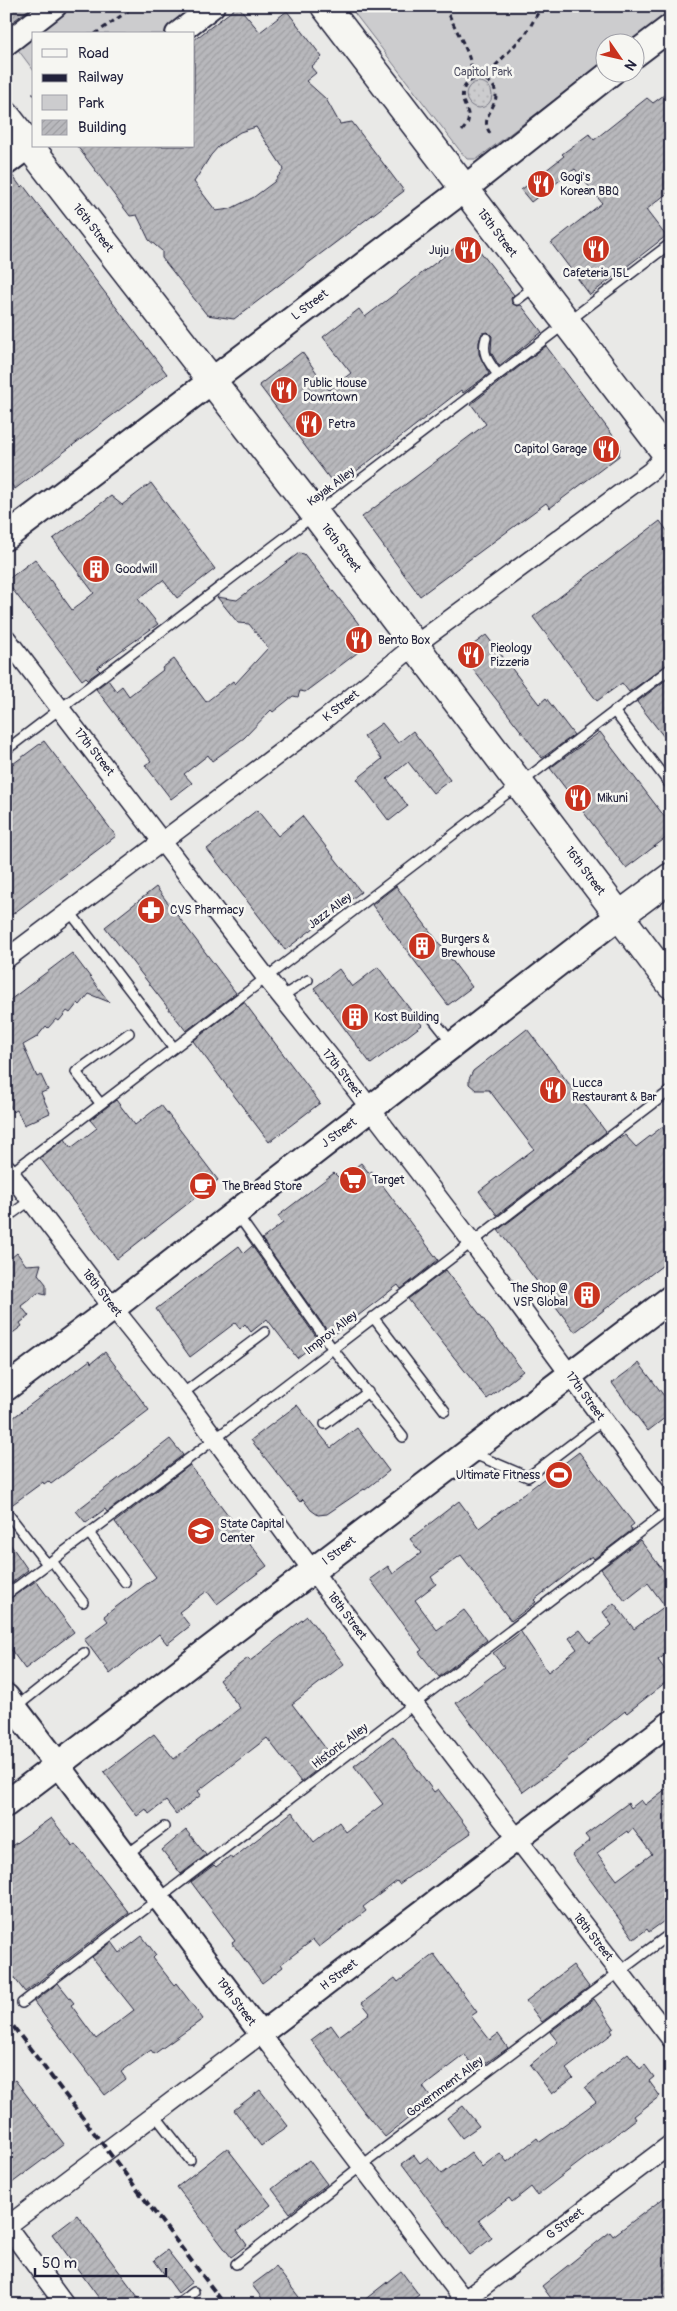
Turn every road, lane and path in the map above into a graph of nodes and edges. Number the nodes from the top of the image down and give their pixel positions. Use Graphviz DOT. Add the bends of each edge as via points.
graph roads {
  1 [pos="55,6"];
  2 [pos="135,6"];
  3 [pos="213,6"];
  4 [pos="325,6"];
  5 [pos="374,6"];
  6 [pos="446,6"];
  7 [pos="542,6"];
  8 [pos="373,12"];
  9 [pos="671,27"];
  10 [pos="98,32"];
  11 [pos="180,32"];
  12 [pos="6,44"];
  13 [pos="644,47"];
  14 [pos="483,79"];
  15 [pos="472,80"];
  16 [pos="599,82"];
  17 [pos="6,116"];
  18 [pos="462,131"];
  19 [pos="490,134"];
  20 [pos="31,144"];
  21 [pos="34,148"];
  22 [pos="6,164"];
  23 [pos="464,189"];
  24 [pos="671,244"];
  25 [pos="566,323"];
  26 [pos="486,338"];
  27 [pos="498,375"];
  28 [pos="212,380"];
  29 [pos="669,454"];
  30 [pos="316,515"];
  31 [pos="6,536"];
  32 [pos="6,638"];
  33 [pos="415,645"];
  34 [pos="671,668"];
  35 [pos="60,709"];
  36 [pos="614,712"];
  37 [pos="6,750"];
  38 [pos="518,784"];
  39 [pos="671,786"];
  40 [pos="163,842"];
  41 [pos="671,877"];
  42 [pos="70,912"];
  43 [pos="619,916"];
  44 [pos="6,959"];
  45 [pos="265,976"];
  46 [pos="308,980"];
  47 [pos="671,984"];
  48 [pos="281,997"];
  49 [pos="433,1019"];
  50 [pos="129,1033"];
  51 [pos="454,1045"];
  52 [pos="174,1048"];
  53 [pos="671,1090"];
  54 [pos="100,1103"];
  55 [pos="370,1109"];
  56 [pos="8,1173"];
  57 [pos="31,1200"];
  58 [pos="235,1212"];
  59 [pos="6,1218"];
  60 [pos="472,1242"];
  61 [pos="671,1298"];
  62 [pos="113,1308"];
  63 [pos="373,1317"];
  64 [pos="265,1332"];
  65 [pos="332,1348"];
  66 [pos="570,1375"];
  67 [pos="6,1388"];
  68 [pos="368,1392"];
  69 [pos="182,1394"];
  70 [pos="445,1411"];
  71 [pos="603,1420"];
  72 [pos="326,1424"];
  73 [pos="403,1437"];
  74 [pos="214,1439"];
  75 [pos="469,1452"];
  76 [pos="670,1510"];
  77 [pos="9,1515"];
  78 [pos="89,1533"];
  79 [pos="50,1563"];
  80 [pos="313,1571"];
  81 [pos="125,1582"];
  82 [pos="6,1595"];
  83 [pos="83,1602"];
  84 [pos="84,1653"];
  85 [pos="10,1703"];
  86 [pos="415,1705"];
  87 [pos="671,1722"];
  88 [pos="58,1765"];
  89 [pos="6,1804"];
  90 [pos="164,1827"];
  91 [pos="517,1841"];
  92 [pos="126,1856"];
  93 [pos="159,1899"];
  94 [pos="671,1933"];
  95 [pos="620,1972"];
  96 [pos="22,2002"];
  97 [pos="261,2034"];
  98 [pos="671,2039"];
  99 [pos="154,2114"];
  100 [pos="671,2144"];
  101 [pos="190,2160"];
  102 [pos="361,2166"];
  103 [pos="7,2226"];
  104 [pos="236,2264"];
  105 [pos="194,2292"];
  106 [pos="463,2303"];
  107 [pos="66,2305"];
  108 [pos="177,2305"];
  1 -- 12 [label="street"];
  2 -- 10 [label="path"];
  3 -- 11 [label="street"];
  4 -- 23 [label="main road, 15th Street"];
  5 -- 8 [label="path"];
  6 -- 15 [label="path" via="471,57"];
  7 -- 14 [label="path" via="523,37"];
  9 -- 13 [label="main road"];
  14 -- 15 [label="path"];
  14 -- 19 [label="path" via="492,84 496,93 486,119"];
  15 -- 18 [label="path" via="463,92 469,120"];
  16 -- 23 [label="main road, L Street"];
  17 -- 20 [label="main road, 16th Street"];
  20 -- 22 [label="street"];
  21 -- 28 [label="main road, 16th Street"];
  23 -- 25 [label="main road, 15th Street" via="527,292"];
  23 -- 28 [label="main road, L Street"];
  24 -- 25 [label="lane, Kayak Alley"];
  25 -- 27 [label="lane, Kayak Alley"];
  25 -- 29 [label="main road, 15th Street"];
  26 -- 27 [label="lane" via="485,357"];
  27 -- 30 [label="lane, Kayak Alley"];
  28 -- 30 [label="main road, 16th Street"];
  28 -- 31 [label="main road, L Street"];
  29 -- 33 [label="street, K Street" via="651,471"];
  30 -- 33 [label="main road, 16th Street"];
  30 -- 35 [label="lane, Kayak Alley"];
  32 -- 35 [label="street, 17th Street"];
  33 -- 38 [label="main road, 16th Street"];
  33 -- 40 [label="street, K Street" via="325,719"];
  34 -- 36 [label="lane, Jazz Alley"];
  35 -- 37 [label="lane, Kayak Alley"];
  35 -- 40 [label="street, 17th Street"];
  36 -- 38 [label="lane, Jazz Alley"];
  36 -- 39 [label="lane"];
  38 -- 43 [label="main road, 16th Street"];
  38 -- 45 [label="lane, Jazz Alley" via="355,914"];
  40 -- 42 [label="street, K Street"];
  40 -- 45 [label="street, 17th Street"];
  41 -- 43 [label="main road, J Street"];
  42 -- 44 [label="street, K Street"];
  42 -- 52 [label="lane"];
  43 -- 47 [label="main road, 16th Street"];
  43 -- 51 [label="main road, J Street"];
  45 -- 48 [label="street, 17th Street"];
  45 -- 52 [label="lane, Jazz Alley"];
  46 -- 48 [label="lane"];
  48 -- 55 [label="street, 17th Street"];
  49 -- 51 [label="lane"];
  50 -- 54 [label="lane" via="76,1072"];
  51 -- 55 [label="main road, J Street"];
  52 -- 54 [label="lane, Jazz Alley"];
  53 -- 60 [label="lane, Improv Alley"];
  54 -- 56 [label="lane, Jazz Alley"];
  55 -- 58 [label="main road, J Street"];
  55 -- 60 [label="street, 17th Street"];
  56 -- 57 [label="street, 18th Street"];
  57 -- 59 [label="lane"];
  57 -- 62 [label="street, 18th Street"];
  58 -- 62 [label="main road, J Street"];
  58 -- 65 [label="lane"];
  60 -- 63 [label="lane, Improv Alley"];
  60 -- 66 [label="street, 17th Street"];
  61 -- 66 [label="main road, I Street"];
  62 -- 67 [label="main road, J Street"];
  62 -- 69 [label="street, 18th Street"];
  63 -- 65 [label="lane, Improv Alley"];
  63 -- 70 [label="lane"];
  64 -- 69 [label="lane"];
  65 -- 68 [label="lane"];
  65 -- 74 [label="lane, Improv Alley"];
  66 -- 71 [label="street, 17th Street"];
  66 -- 75 [label="main road, I Street"];
  68 -- 72 [label="lane"];
  68 -- 73 [label="lane"];
  69 -- 74 [label="street, 18th Street"];
  71 -- 75 [label="lane" via="528,1477"];
  71 -- 76 [label="street, 17th Street"];
  74 -- 78 [label="lane, Improv Alley"];
  74 -- 80 [label="street, 18th Street"];
  75 -- 80 [label="main road, I Street"];
  76 -- 86 [label="lane, Historic Alley"];
  77 -- 79 [label="lane"];
  78 -- 79 [label="lane, Improv Alley"];
  78 -- 81 [label="lane"];
  79 -- 82 [label="lane, Improv Alley"];
  79 -- 83 [label="lane"];
  80 -- 86 [label="street, 18th Street"];
  80 -- 88 [label="main road, I Street"];
  84 -- 85 [label="lane"];
  85 -- 88 [label="main road, 19th Street"];
  86 -- 91 [label="street, 18th Street"];
  86 -- 93 [label="lane, Historic Alley"];
  87 -- 91 [label="street, H Street"];
  88 -- 89 [label="main road, I Street"];
  88 -- 92 [label="street, 19th Street"];
  90 -- 92 [label="lane"];
  91 -- 95 [label="street, 18th Street"];
  91 -- 97 [label="street, H Street"];
  92 -- 93 [label="street, 19th Street"];
  93 -- 96 [label="lane, Historic Alley"];
  93 -- 97 [label="street, 19th Street"];
  94 -- 95 [label="lane, Government Alley"];
  95 -- 98 [label="street, 18th Street"];
  95 -- 102 [label="lane, Government Alley"];
  97 -- 99 [label="street, H Street"];
  97 -- 102 [label="street, 19th Street"];
  99 -- 101 [label="lane"];
  99 -- 103 [label="street, H Street"];
  100 -- 106 [label="street, G Street"];
  102 -- 104 [label="lane, Government Alley"];
  102 -- 106 [label="street, 19th Street"];
  103 -- 107 [label="street"];
  105 -- 108 [label="lane"];
}
